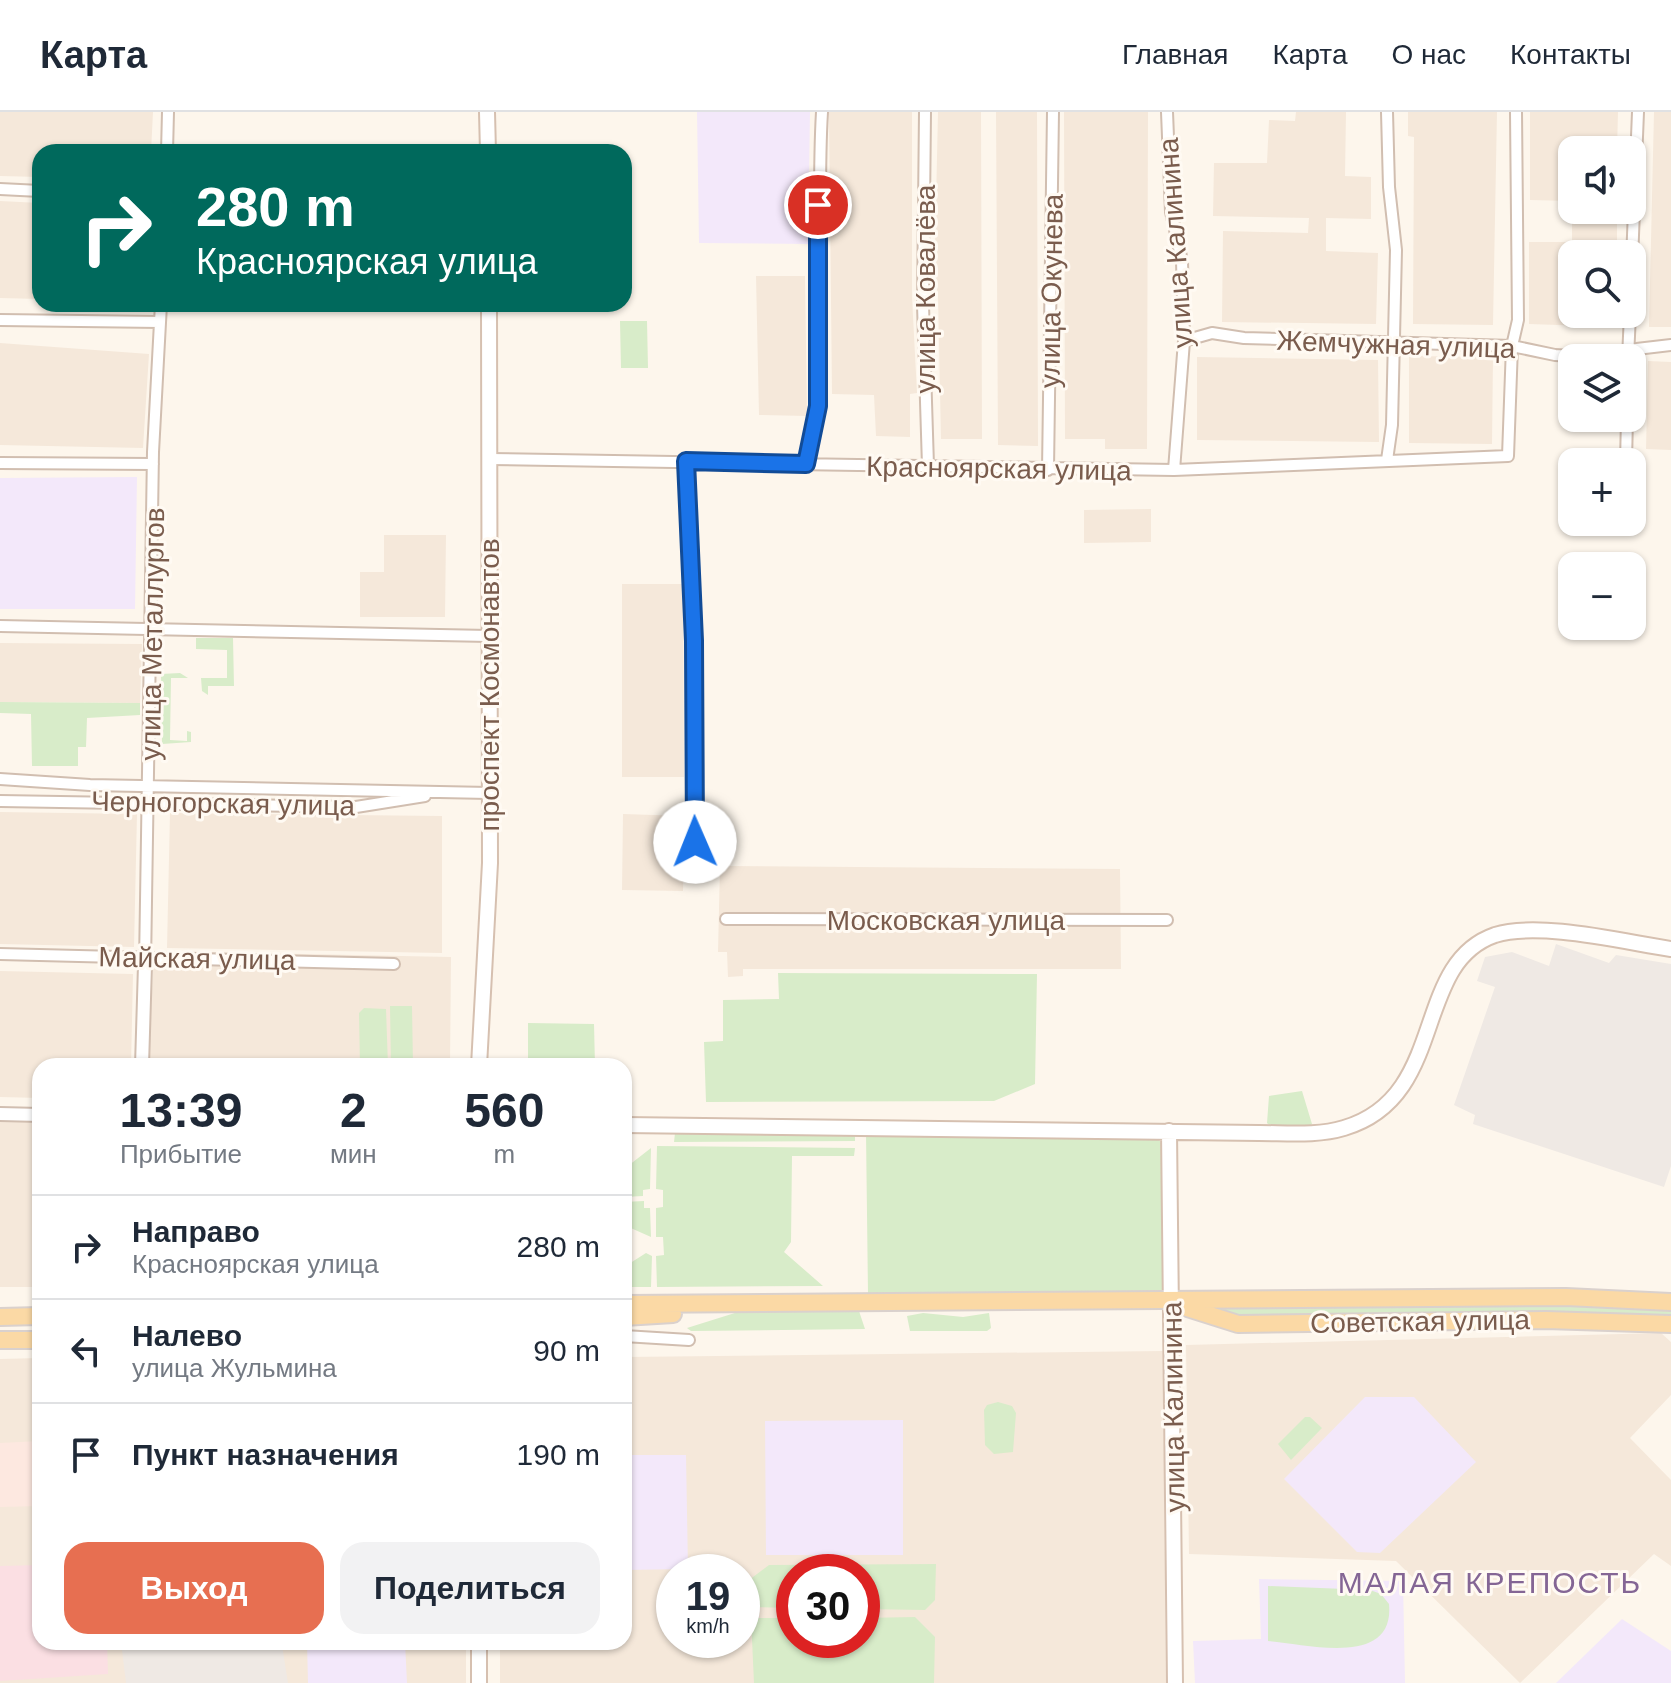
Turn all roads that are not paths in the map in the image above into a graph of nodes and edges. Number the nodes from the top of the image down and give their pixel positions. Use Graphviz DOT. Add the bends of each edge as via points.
graph roads {
  1 [pos="168,112"];
  2 [pos="487,112"];
  3 [pos="822,112"];
  4 [pos="925,112"];
  5 [pos="1053,112"];
  6 [pos="1167,112"];
  7 [pos="1387,112"];
  8 [pos="1516,112"];
  9 [pos="1638,112"];
  10 [pos="167,144"];
  11 [pos="488,144"];
  12 [pos="0,189"];
  13 [pos="32,191"];
  14 [pos="1633,240"];
  15 [pos="161,312"];
  16 [pos="489,312"];
  17 [pos="0,320"];
  18 [pos="160,322"];
  19 [pos="1184,341"];
  20 [pos="1394,344"];
  21 [pos="1671,345"];
  22 [pos="1512,346"];
  23 [pos="1646,350"];
  24 [pos="1558,355"];
  25 [pos="489,459"];
  26 [pos="1387,460"];
  27 [pos="686,461"];
  28 [pos="0,463"];
  29 [pos="153,464"];
  30 [pos="806,464"];
  31 [pos="928,466"];
  32 [pos="1048,470"];
  33 [pos="1174,470"];
  34 [pos="0,626"];
  35 [pos="153,627"];
  36 [pos="489,636"];
  37 [pos="0,779"];
  38 [pos="150,785"];
  39 [pos="446,793"];
  40 [pos="489,793"];
  41 [pos="0,801"];
  42 [pos="150,802"];
  43 [pos="695,842"];
  44 [pos="726,919"];
  45 [pos="1167,920"];
  46 [pos="1671,949"];
  47 [pos="0,954"];
  48 [pos="145,961"];
  49 [pos="394,964"];
  50 [pos="142,1058"];
  51 [pos="479,1058"];
  52 [pos="0,1114"];
  53 [pos="32,1115"];
  54 [pos="632,1125"];
  55 [pos="1169,1131"];
  56 [pos="1172,1302"];
  57 [pos="1671,1302"];
  58 [pos="632,1304"];
  59 [pos="770,1304"];
  60 [pos="32,1316"];
  61 [pos="632,1316"];
  62 [pos="0,1317"];
  63 [pos="1671,1324"];
  64 [pos="632,1336"];
  65 [pos="0,1340"];
  66 [pos="32,1340"];
  67 [pos="689,1340"];
  68 [pos="479,1650"];
  69 [pos="479,1683"];
  70 [pos="1175,1683"];
  1 -- 10 [label="street"];
  2 -- 11 [label="main road"];
  3 -- 30 [label="street" via="818,406"];
  4 -- 31 [label="street, улица Ковалёва"];
  5 -- 32 [label="street, улица Окунева"];
  6 -- 19 [label="street, улица Калинина"];
  7 -- 20 [label="street" via="1396,250"];
  8 -- 22 [label="street" via="1518,320"];
  9 -- 14 [label="street"];
  12 -- 13 [label="street"];
  15 -- 18 [label="street, улица Металлургов"];
  16 -- 25 [label="main road, проспект Космонавтов"];
  17 -- 18 [label="street"];
  18 -- 29 [label="street, улица Металлургов"];
  19 -- 20 [label="street, Жемчужная улица" via="1212,333"];
  19 -- 33 [label="street, улица Калинина"];
  20 -- 22 [label="street, Жемчужная улица"];
  20 -- 26 [label="street"];
  21 -- 23 [label="street, Жемчужная улица"];
  22 -- 24 [label="street, Жемчужная улица"];
  22 -- 26 [label="street, Красноярская улица" via="1508,456"];
  25 -- 27 [label="street, Красноярская улица"];
  25 -- 36 [label="main road, проспект Космонавтов"];
  26 -- 33 [label="street, Красноярская улица"];
  27 -- 30 [label="street, Красноярская улица"];
  27 -- 43 [label="street"];
  28 -- 29 [label="street"];
  29 -- 35 [label="street, улица Металлургов"];
  30 -- 31 [label="street, Красноярская улица"];
  31 -- 32 [label="street, Красноярская улица"];
  32 -- 33 [label="street, Красноярская улица"];
  34 -- 35 [label="street"];
  35 -- 36 [label="street"];
  35 -- 38 [label="street, улица Металлургов"];
  36 -- 40 [label="main road, проспект Космонавтов"];
  37 -- 38 [label="street, Черногорская улица"];
  38 -- 39 [label="street, Черногорская улица"];
  38 -- 42 [label="street, улица Металлургов"];
  39 -- 40 [label="street, Черногорская улица"];
  39 -- 42 [label="street, Черногорская улица" via="356,807"];
  40 -- 51 [label="main road, проспект Космонавтов"];
  41 -- 42 [label="street, Черногорская улица"];
  42 -- 48 [label="street, улица Металлургов"];
  44 -- 45 [label="street, Московская улица"];
  46 -- 55 [label="main road" via="1536,930 1493,936 1458,958 1448,972 1419,1060 1395,1094 1357,1124 1322,1132"];
  47 -- 48 [label="street, Майская улица"];
  48 -- 49 [label="street, Майская улица"];
  48 -- 50 [label="street"];
  52 -- 53 [label="street"];
  54 -- 55 [label="main road"];
  55 -- 56 [label="main road, улица Калинина"];
  56 -- 57 [label="main road, Советская улица" via="1566,1297"];
  56 -- 59 [label="main road, Советская улица"];
  56 -- 63 [label="main road, Советская улица" via="1238,1324"];
  56 -- 70 [label="main road, улица Калинина"];
  58 -- 59 [label="main road, Советская улица"];
  59 -- 61 [label="main road, Советская улица"];
  60 -- 62 [label="main road"];
  64 -- 67 [label="street"];
  65 -- 66 [label="main road"];
  68 -- 69 [label="main road"];
}
